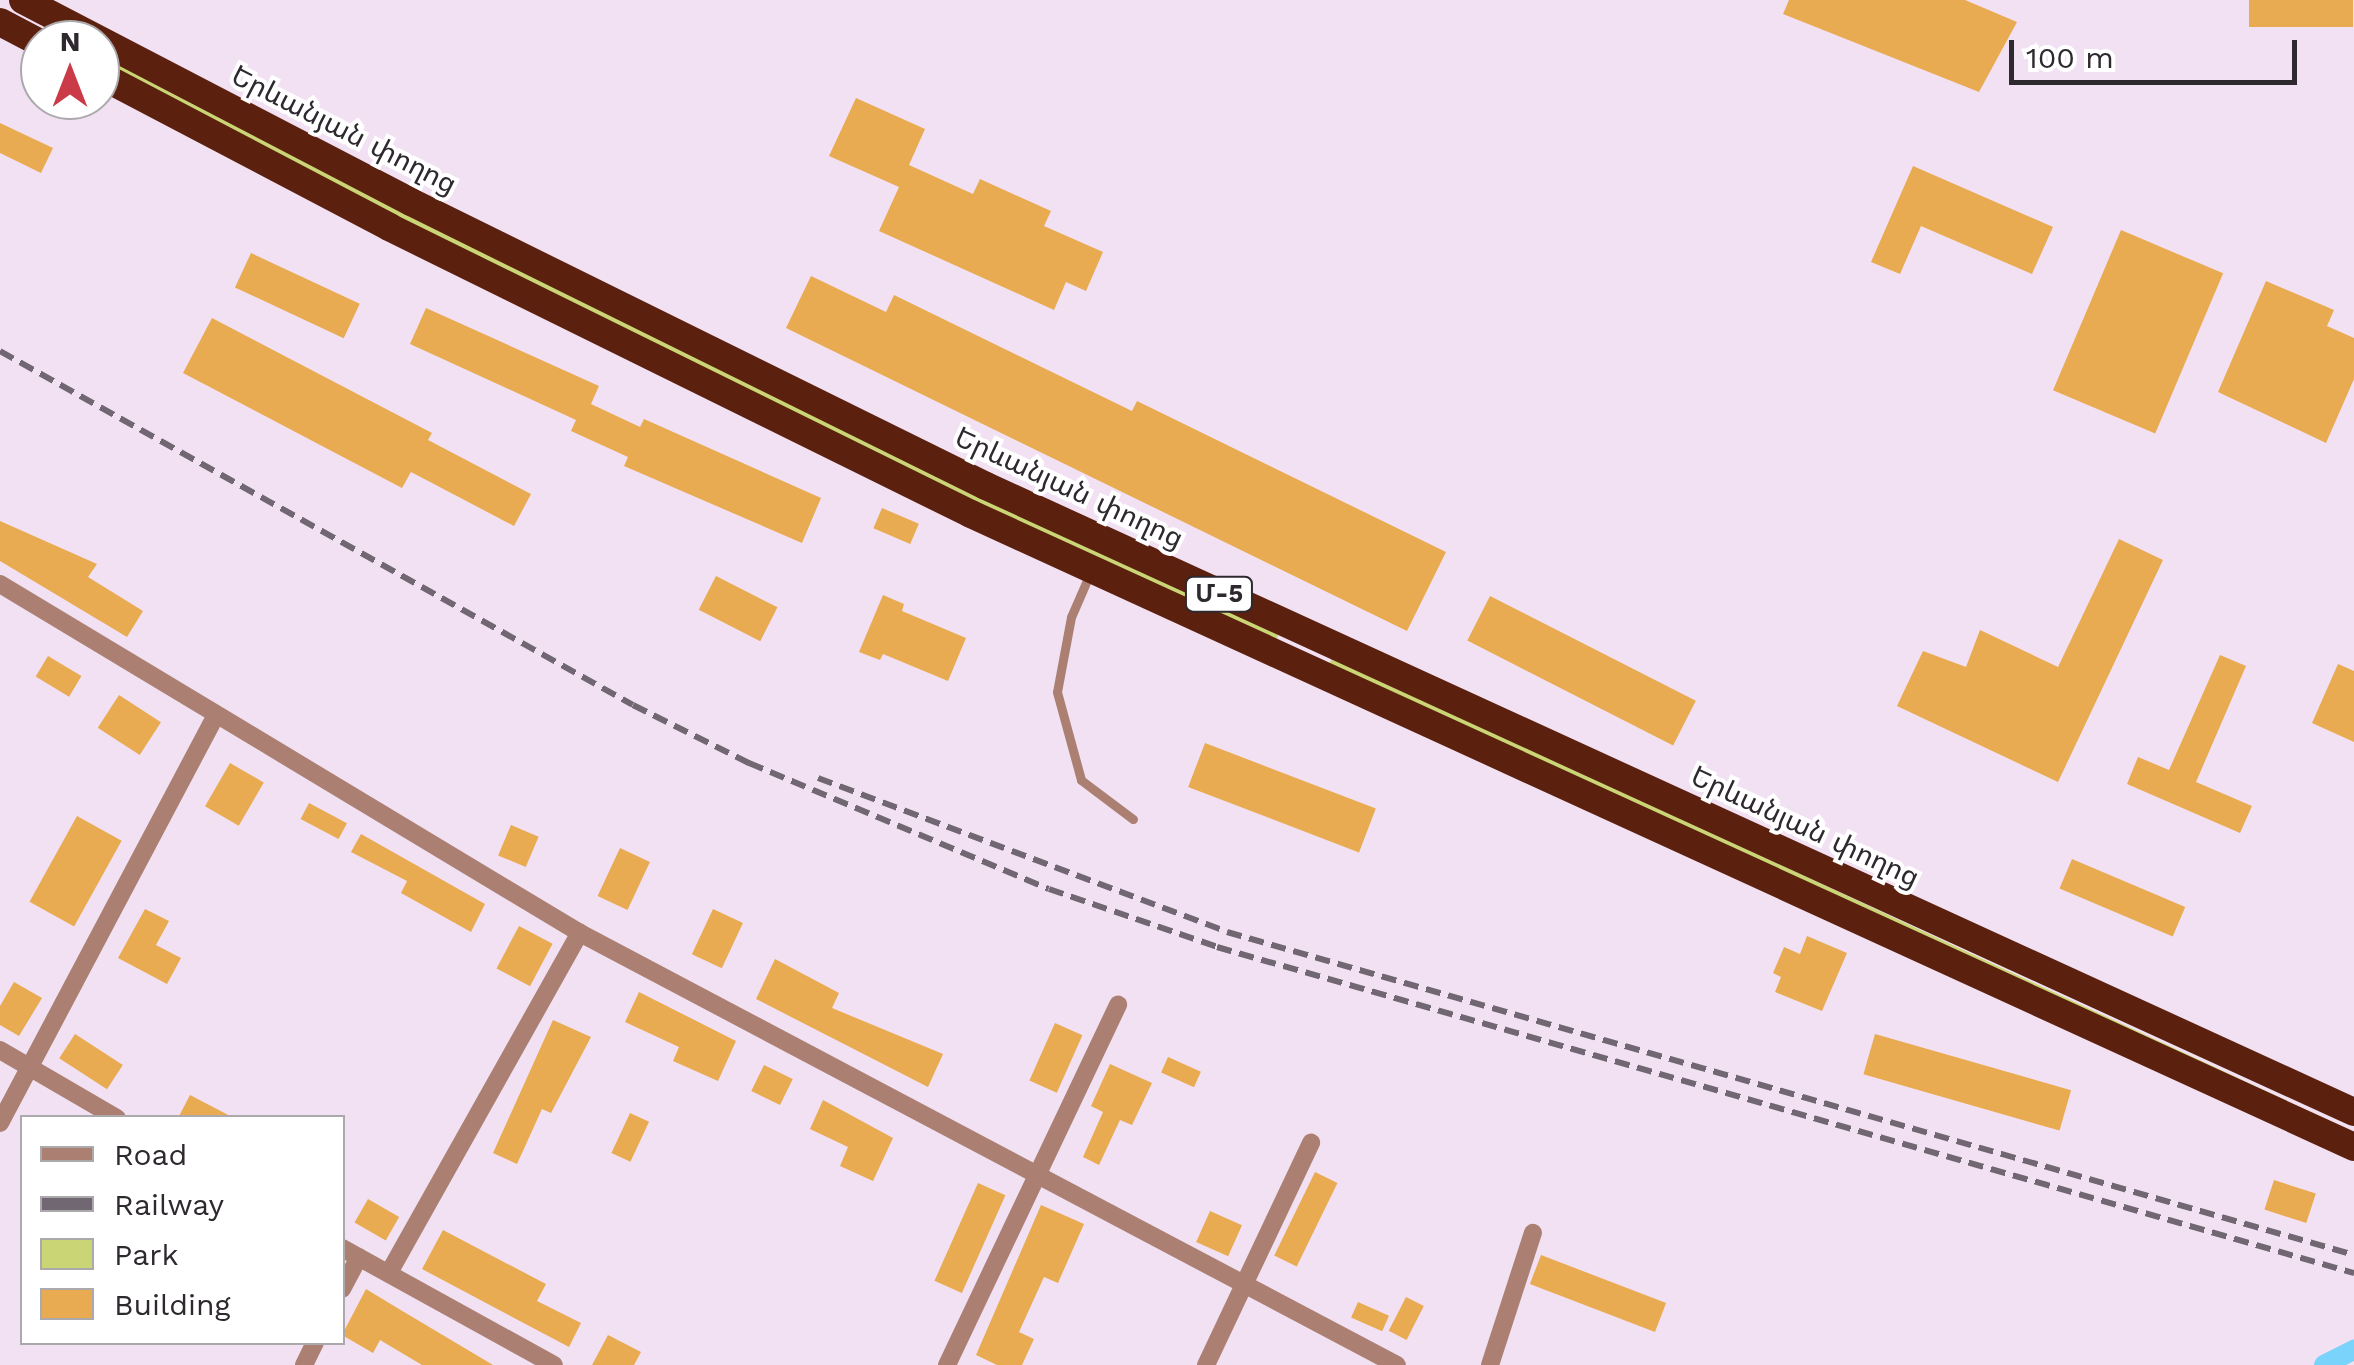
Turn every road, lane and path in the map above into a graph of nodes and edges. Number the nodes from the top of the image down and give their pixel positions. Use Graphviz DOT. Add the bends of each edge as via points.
graph roads {
  1 [pos="23,0"];
  2 [pos="120,86"];
  3 [pos="986,486"];
  4 [pos="972,514"];
  5 [pos="1092,568"];
  6 [pos="0,584"];
  7 [pos="1305,633"];
  8 [pos="1294,662"];
  9 [pos="214,718"];
  10 [pos="1133,819"];
  11 [pos="580,933"];
  12 [pos="1118,1005"];
  13 [pos="0,1050"];
  14 [pos="31,1068"];
  15 [pos="2354,1112"];
  16 [pos="112,1115"];
  17 [pos="0,1123"];
  18 [pos="1311,1144"];
  19 [pos="2354,1147"];
  20 [pos="1034,1178"];
  21 [pos="1532,1232"];
  22 [pos="351,1252"];
  23 [pos="390,1271"];
  24 [pos="345,1277"];
  25 [pos="1244,1288"];
  26 [pos="554,1365"];
  27 [pos="947,1365"];
  28 [pos="1206,1365"];
  29 [pos="1397,1365"];
  30 [pos="1490,1365"];
  1 -- 3 [label="highway, Երևանյան փողոց / Մ-5" via="411,202"];
  2 -- 4 [label="highway, Երևանյան փողոց / Մ-5" via="389,228"];
  3 -- 4 [label="highway"];
  3 -- 7 [label="highway, Երևանյան փողոց / Մ-5"];
  4 -- 5 [label="highway, Երևանյան փողոց / Մ-5"];
  5 -- 8 [label="highway, Երևանյան փողոց / Մ-5"];
  5 -- 10 [label="lane" via="1071,617 1057,692 1081,780"];
  6 -- 9 [label="street"];
  7 -- 8 [label="highway"];
  7 -- 15 [label="highway, Երևանյան փողոց / Մ-5"];
  8 -- 19 [label="highway, Երևանյան փողոց / Մ-5"];
  9 -- 11 [label="street"];
  9 -- 14 [label="street"];
  11 -- 20 [label="street"];
  11 -- 23 [label="street"];
  12 -- 20 [label="street"];
  13 -- 14 [label="street"];
  14 -- 16 [label="street"];
  14 -- 17 [label="street"];
  18 -- 25 [label="street"];
  20 -- 25 [label="street"];
  20 -- 27 [label="street"];
  21 -- 30 [label="street"];
  22 -- 23 [label="street"];
  22 -- 24 [label="street"];
  23 -- 26 [label="street"];
  25 -- 28 [label="street"];
  25 -- 29 [label="street"];
}
